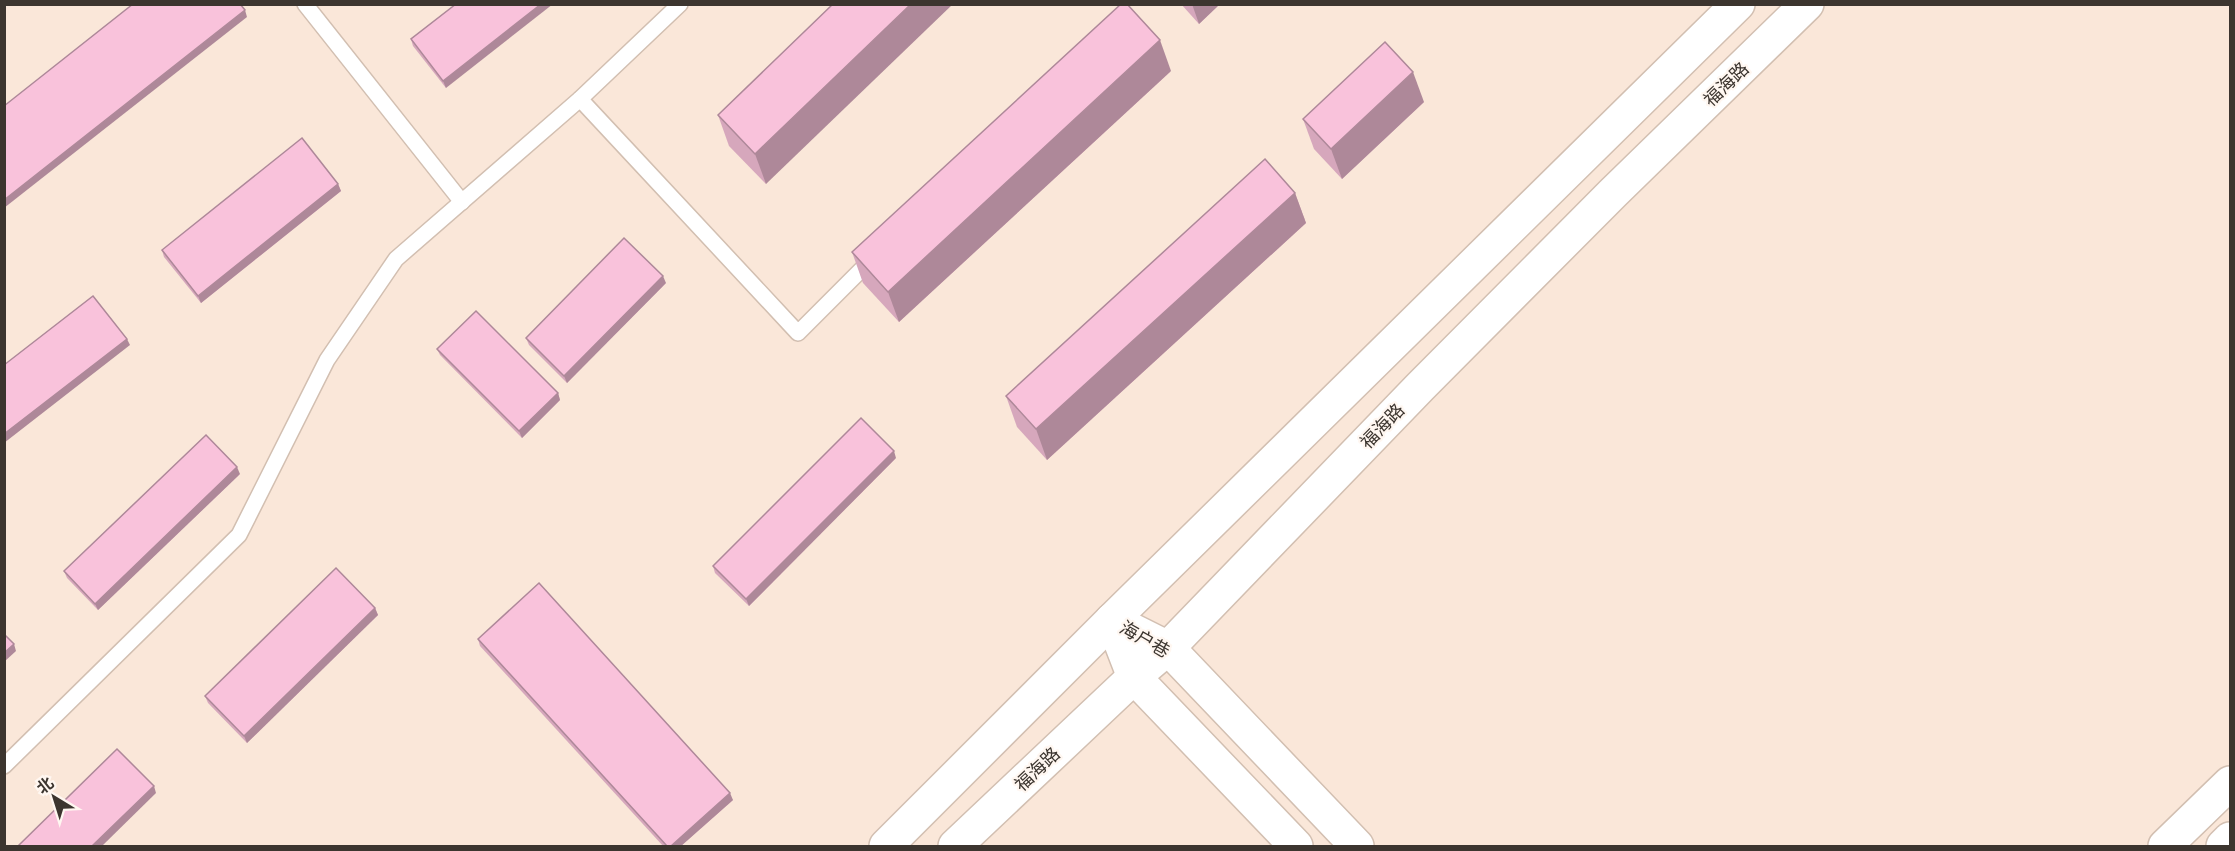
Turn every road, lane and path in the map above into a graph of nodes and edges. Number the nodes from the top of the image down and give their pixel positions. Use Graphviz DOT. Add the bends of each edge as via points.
graph roads {
  1 [pos="305,4"];
  2 [pos="680,4"];
  3 [pos="1738,4"];
  4 [pos="1807,4"];
  5 [pos="580,99"];
  6 [pos="462,202"];
  7 [pos="881,250"];
  8 [pos="1112,620"];
  9 [pos="1168,648"];
  10 [pos="1134,677"];
  11 [pos="4,766"];
  12 [pos="2230,783"];
  13 [pos="2230,839"];
  14 [pos="886,846"];
  15 [pos="955,846"];
  16 [pos="1296,846"];
  17 [pos="1357,846"];
  18 [pos="2165,846"];
  19 [pos="2223,846"];
  1 -- 6 [label="lane"];
  2 -- 5 [label="lane"];
  3 -- 8 [label="main road"];
  4 -- 9 [label="main road, 福海路" via="1470,336"];
  5 -- 6 [label="lane"];
  5 -- 7 [label="lane" via="798,333"];
  6 -- 11 [label="lane" via="396,259 327,360 239,535"];
  8 -- 9 [label="main road, 海户巷"];
  8 -- 10 [label="main road, 海户巷"];
  8 -- 14 [label="main road"];
  9 -- 10 [label="main road, 福海路"];
  9 -- 17 [label="main road, 海户巷"];
  10 -- 15 [label="main road, 福海路"];
  10 -- 16 [label="main road, 海户巷"];
  12 -- 18 [label="main road"];
  13 -- 19 [label="main road"];
}
